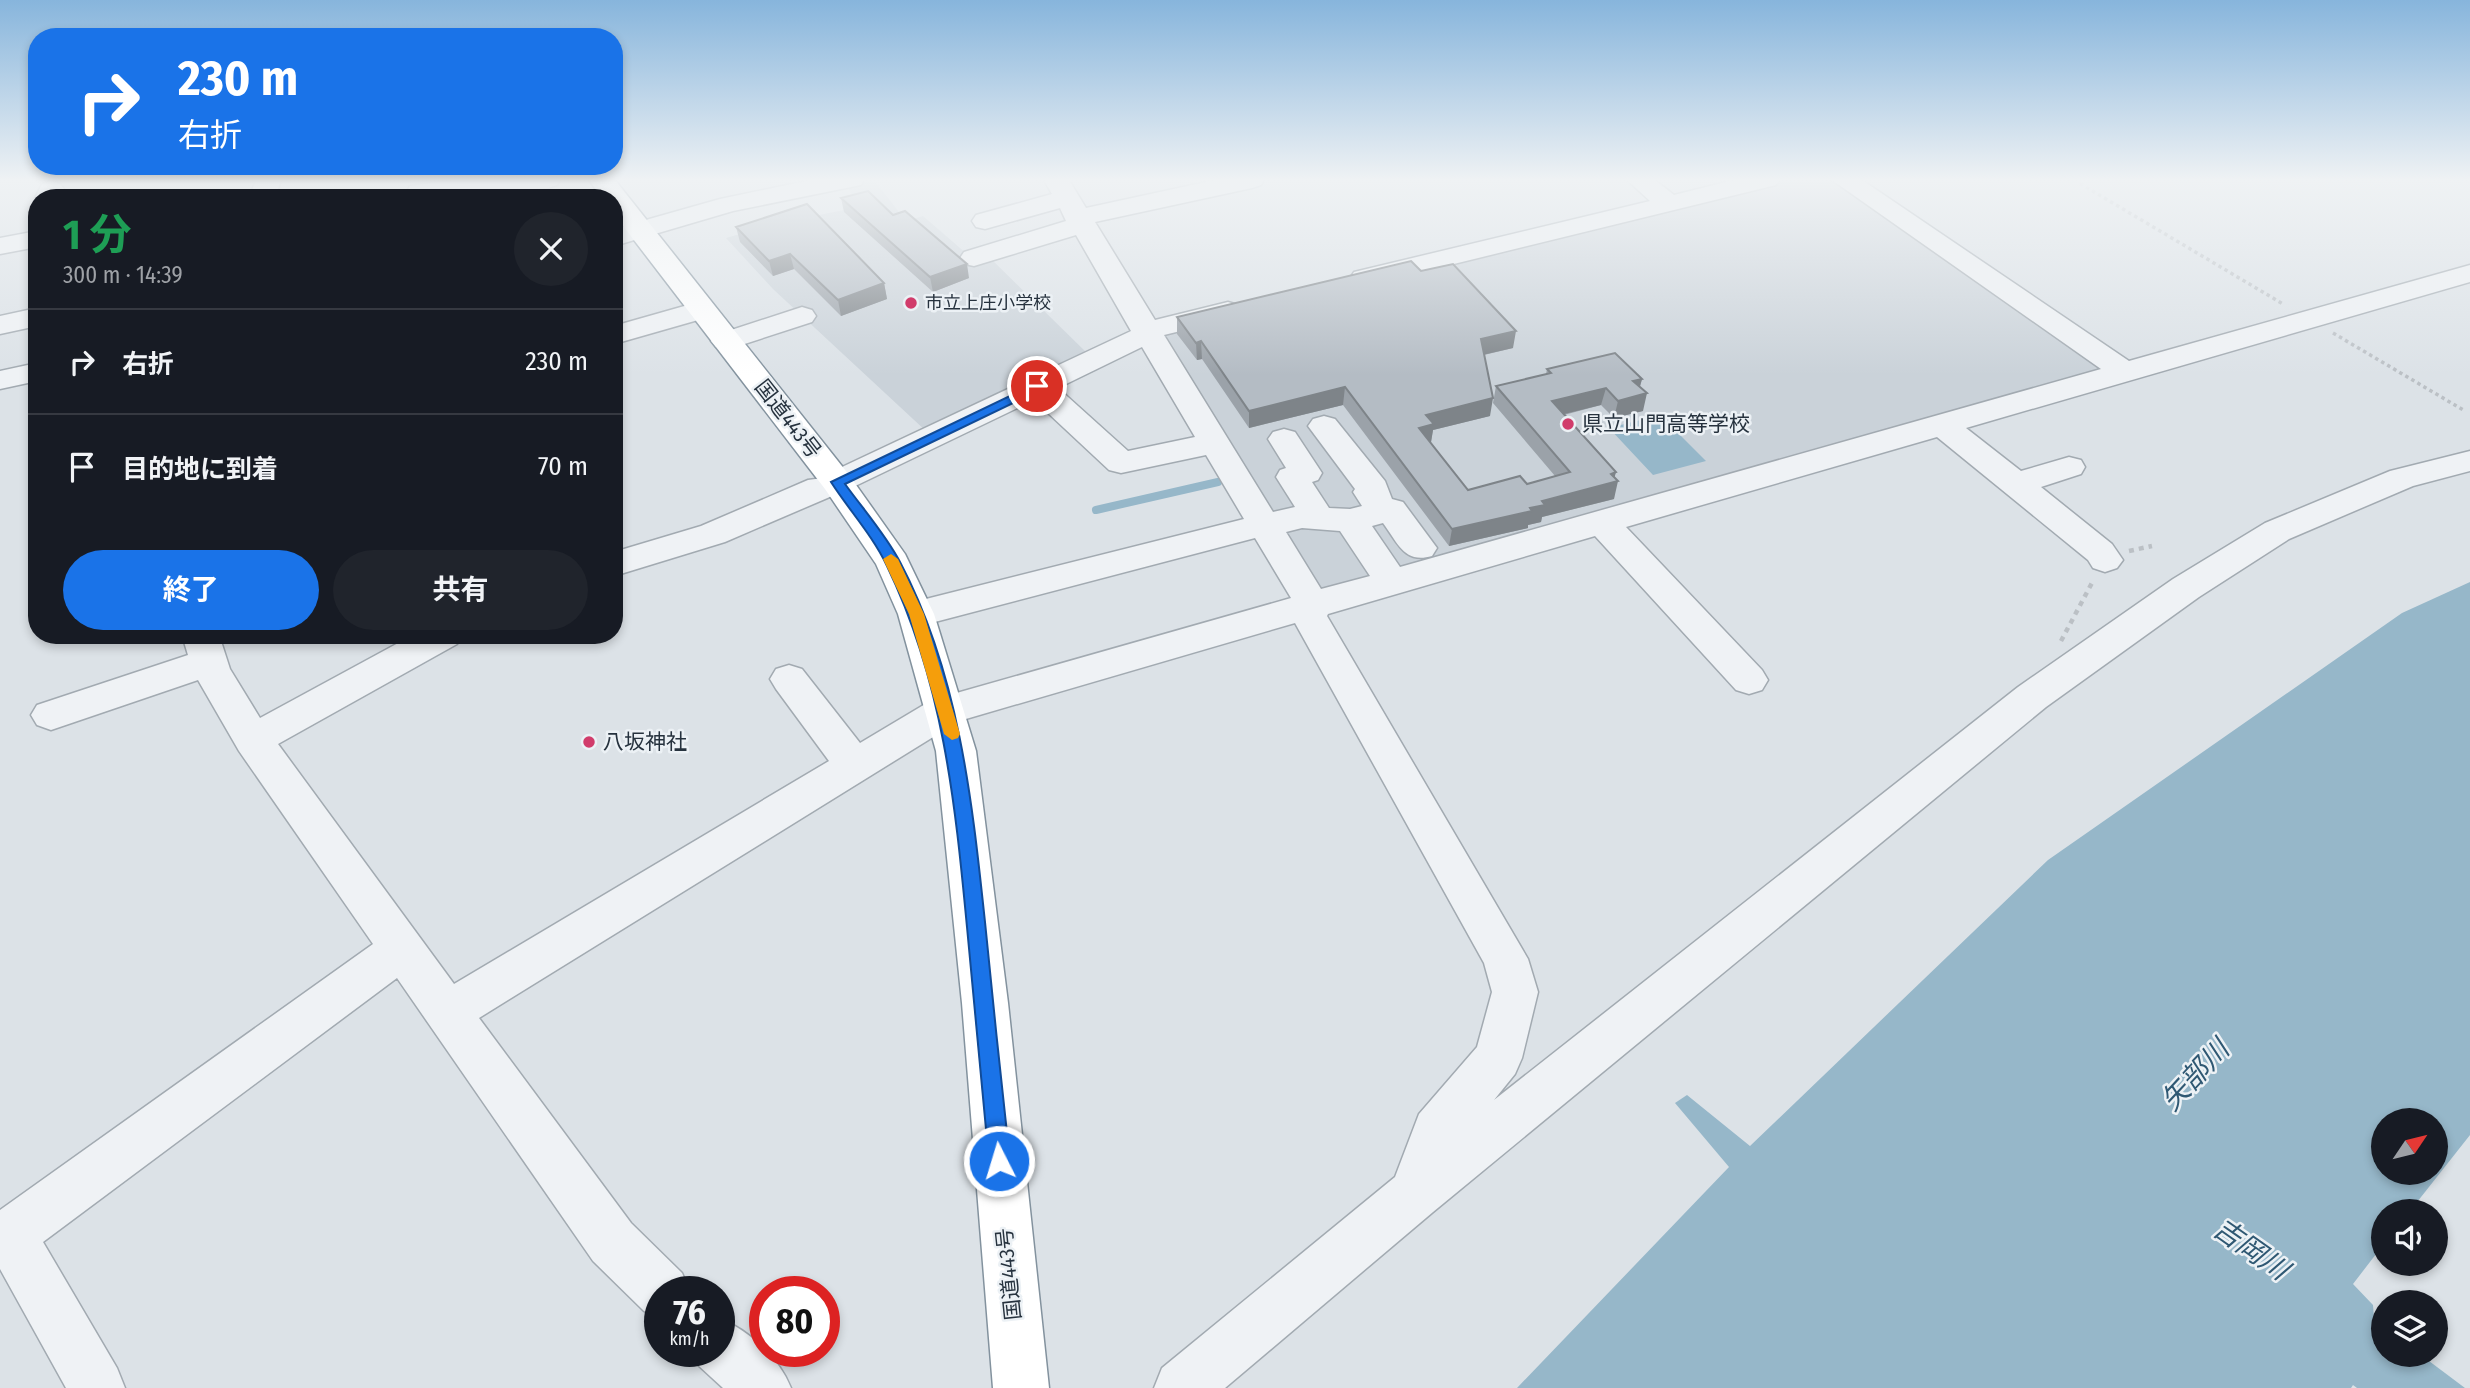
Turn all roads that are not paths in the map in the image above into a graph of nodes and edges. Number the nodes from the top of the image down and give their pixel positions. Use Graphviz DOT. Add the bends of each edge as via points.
graph roads {
  1 [pos="638,245"];
  2 [pos="998,245"];
  3 [pos="1094,245"];
  4 [pos="1502,245"];
  5 [pos="1939,245"];
  6 [pos="974,258"];
  7 [pos="2470,274"];
  8 [pos="1333,286"];
  9 [pos="1252,305"];
  10 [pos="702,310"];
  11 [pos="802,316"];
  12 [pos="28,319"];
  13 [pos="0,325"];
  14 [pos="623,332"];
  15 [pos="1146,333"];
  16 [pos="726,341"];
  17 [pos="2126,372"];
  18 [pos="28,374"];
  19 [pos="0,380"];
  20 [pos="1037,386"];
  21 [pos="1942,425"];
  22 [pos="1324,426"];
  23 [pos="1284,439"];
  24 [pos="1213,443"];
  25 [pos="2470,461"];
  26 [pos="2069,467"];
  27 [pos="2016,484"];
  28 [pos="829,485"];
  29 [pos="1351,517"];
  30 [pos="1603,524"];
  31 [pos="1262,525"];
  32 [pos="1420,548"];
  33 [pos="2105,560"];
  34 [pos="623,561"];
  35 [pos="1386,573"];
  36 [pos="1309,608"];
  37 [pos="931,610"];
  38 [pos="428,644"];
  39 [pos="204,649"];
  40 [pos="789,679"];
  41 [pos="1749,680"];
  42 [pos="946,710"];
  43 [pos="51,715"];
  44 [pos="253,740"];
  45 [pos="855,766"];
  46 [pos="402,948"];
  47 [pos="447,1013"];
  48 [pos="1415,1194"];
  49 [pos="5,1239"];
  50 [pos="647,1276"];
  51 [pos="735,1361"];
  52 [pos="97,1388"];
  53 [pos="763,1388"];
  54 [pos="1021,1388"];
  55 [pos="1182,1388"];
  1 -- 10 [label="highway, 国道443号"];
  2 -- 6 [label="street"];
  3 -- 15 [label="street"];
  4 -- 8 [label="street"];
  5 -- 17 [label="street"];
  7 -- 17 [label="street"];
  9 -- 15 [label="street"];
  10 -- 14 [label="street"];
  10 -- 16 [label="highway, 国道443号"];
  11 -- 16 [label="street"];
  12 -- 13 [label="street"];
  15 -- 20 [label="street"];
  15 -- 24 [label="street"];
  16 -- 28 [label="highway, 国道443号"];
  17 -- 21 [label="street"];
  18 -- 19 [label="street"];
  20 -- 24 [label="street" via="1121,463"];
  20 -- 28 [label="street"];
  21 -- 27 [label="street"];
  21 -- 30 [label="street"];
  22 -- 29 [label="street" via="1373,489"];
  23 -- 29 [label="street" via="1306,473 1292,477"];
  24 -- 31 [label="street"];
  25 -- 48 [label="street" via="2402,478 2277,531 2186,588 2032,697"];
  26 -- 27 [label="street"];
  27 -- 33 [label="street"];
  28 -- 34 [label="street" via="713,534"];
  28 -- 42 [label="highway, 国道443号" via="893,562 916,614"];
  29 -- 31 [label="street" via="1302,517"];
  29 -- 32 [label="street" via="1391,510"];
  29 -- 35 [label="street"];
  30 -- 36 [label="street"];
  30 -- 41 [label="street"];
  31 -- 36 [label="street"];
  31 -- 37 [label="street"];
  36 -- 42 [label="street"];
  36 -- 48 [label="street" via="1505,959 1514,992 1498,1058 1437,1131"];
  38 -- 44 [label="street"];
  39 -- 43 [label="street"];
  39 -- 44 [label="street"];
  40 -- 45 [label="street"];
  42 -- 45 [label="street"];
  42 -- 54 [label="highway, 国道443号" via="956,751 985,1003"];
  44 -- 46 [label="street"];
  45 -- 47 [label="street"];
  46 -- 47 [label="street"];
  46 -- 49 [label="street"];
  47 -- 50 [label="street" via="612,1242"];
  48 -- 55 [label="street"];
  49 -- 52 [label="street"];
  51 -- 53 [label="street"];
}
